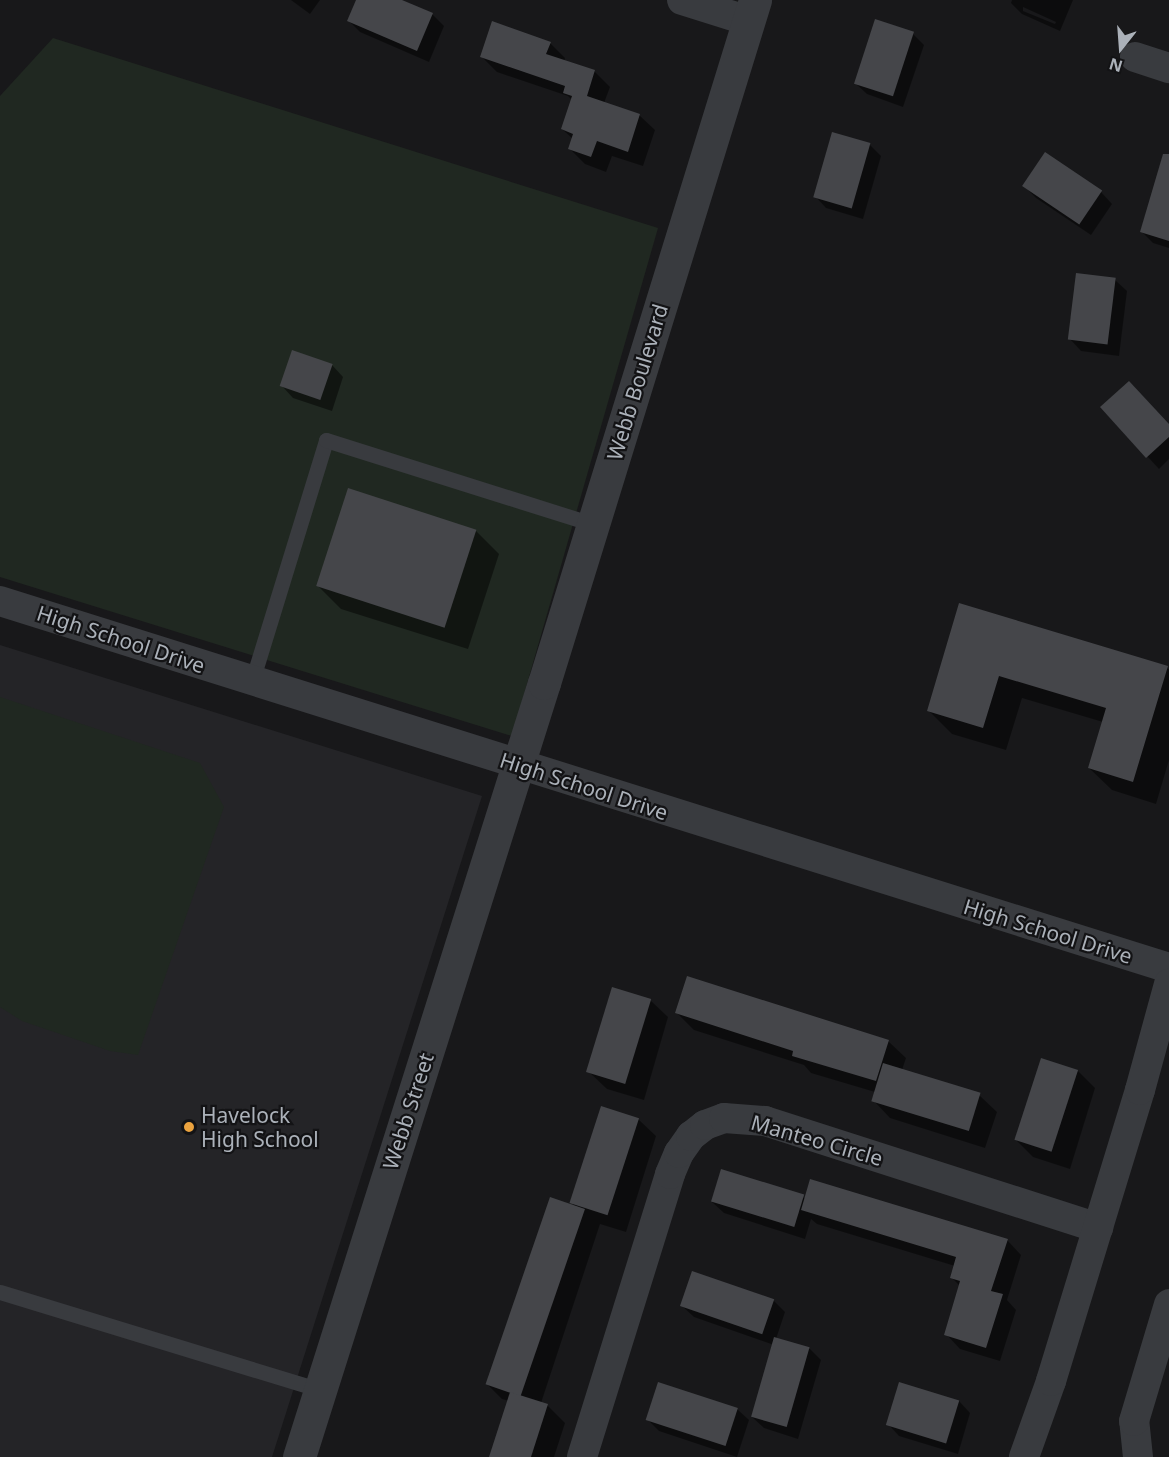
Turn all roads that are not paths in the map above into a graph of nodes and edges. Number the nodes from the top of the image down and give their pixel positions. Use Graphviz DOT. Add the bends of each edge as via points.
graph roads {
  1 [pos="682,0"];
  2 [pos="752,10"];
  3 [pos="1135,57"];
  4 [pos="1169,68"];
  5 [pos="593,524"];
  6 [pos="0,601"];
  7 [pos="252,681"];
  8 [pos="518,765"];
  9 [pos="1169,968"];
  10 [pos="1169,984"];
  11 [pos="1098,1228"];
  12 [pos="0,1292"];
  13 [pos="1169,1304"];
  14 [pos="320,1390"];
  15 [pos="299,1457"];
  16 [pos="582,1457"];
  17 [pos="1024,1457"];
  18 [pos="1138,1457"];
  1 -- 2 [label="street"];
  2 -- 5 [label="street, Webb Boulevard"];
  3 -- 4 [label="street"];
  5 -- 7 [label="lane" via="326,440"];
  5 -- 8 [label="street, Webb Boulevard"];
  6 -- 7 [label="street, High School Drive"];
  7 -- 8 [label="street, High School Drive"];
  8 -- 9 [label="street, High School Drive"];
  8 -- 14 [label="street, Webb Street"];
  10 -- 11 [label="street"];
  11 -- 16 [label="street, Manteo Circle" via="765,1121 723,1118 705,1125 685,1144 670,1174"];
  11 -- 17 [label="street"];
  12 -- 14 [label="lane"];
  13 -- 18 [label="street" via="1134,1421"];
  14 -- 15 [label="street, Webb Street"];
}
